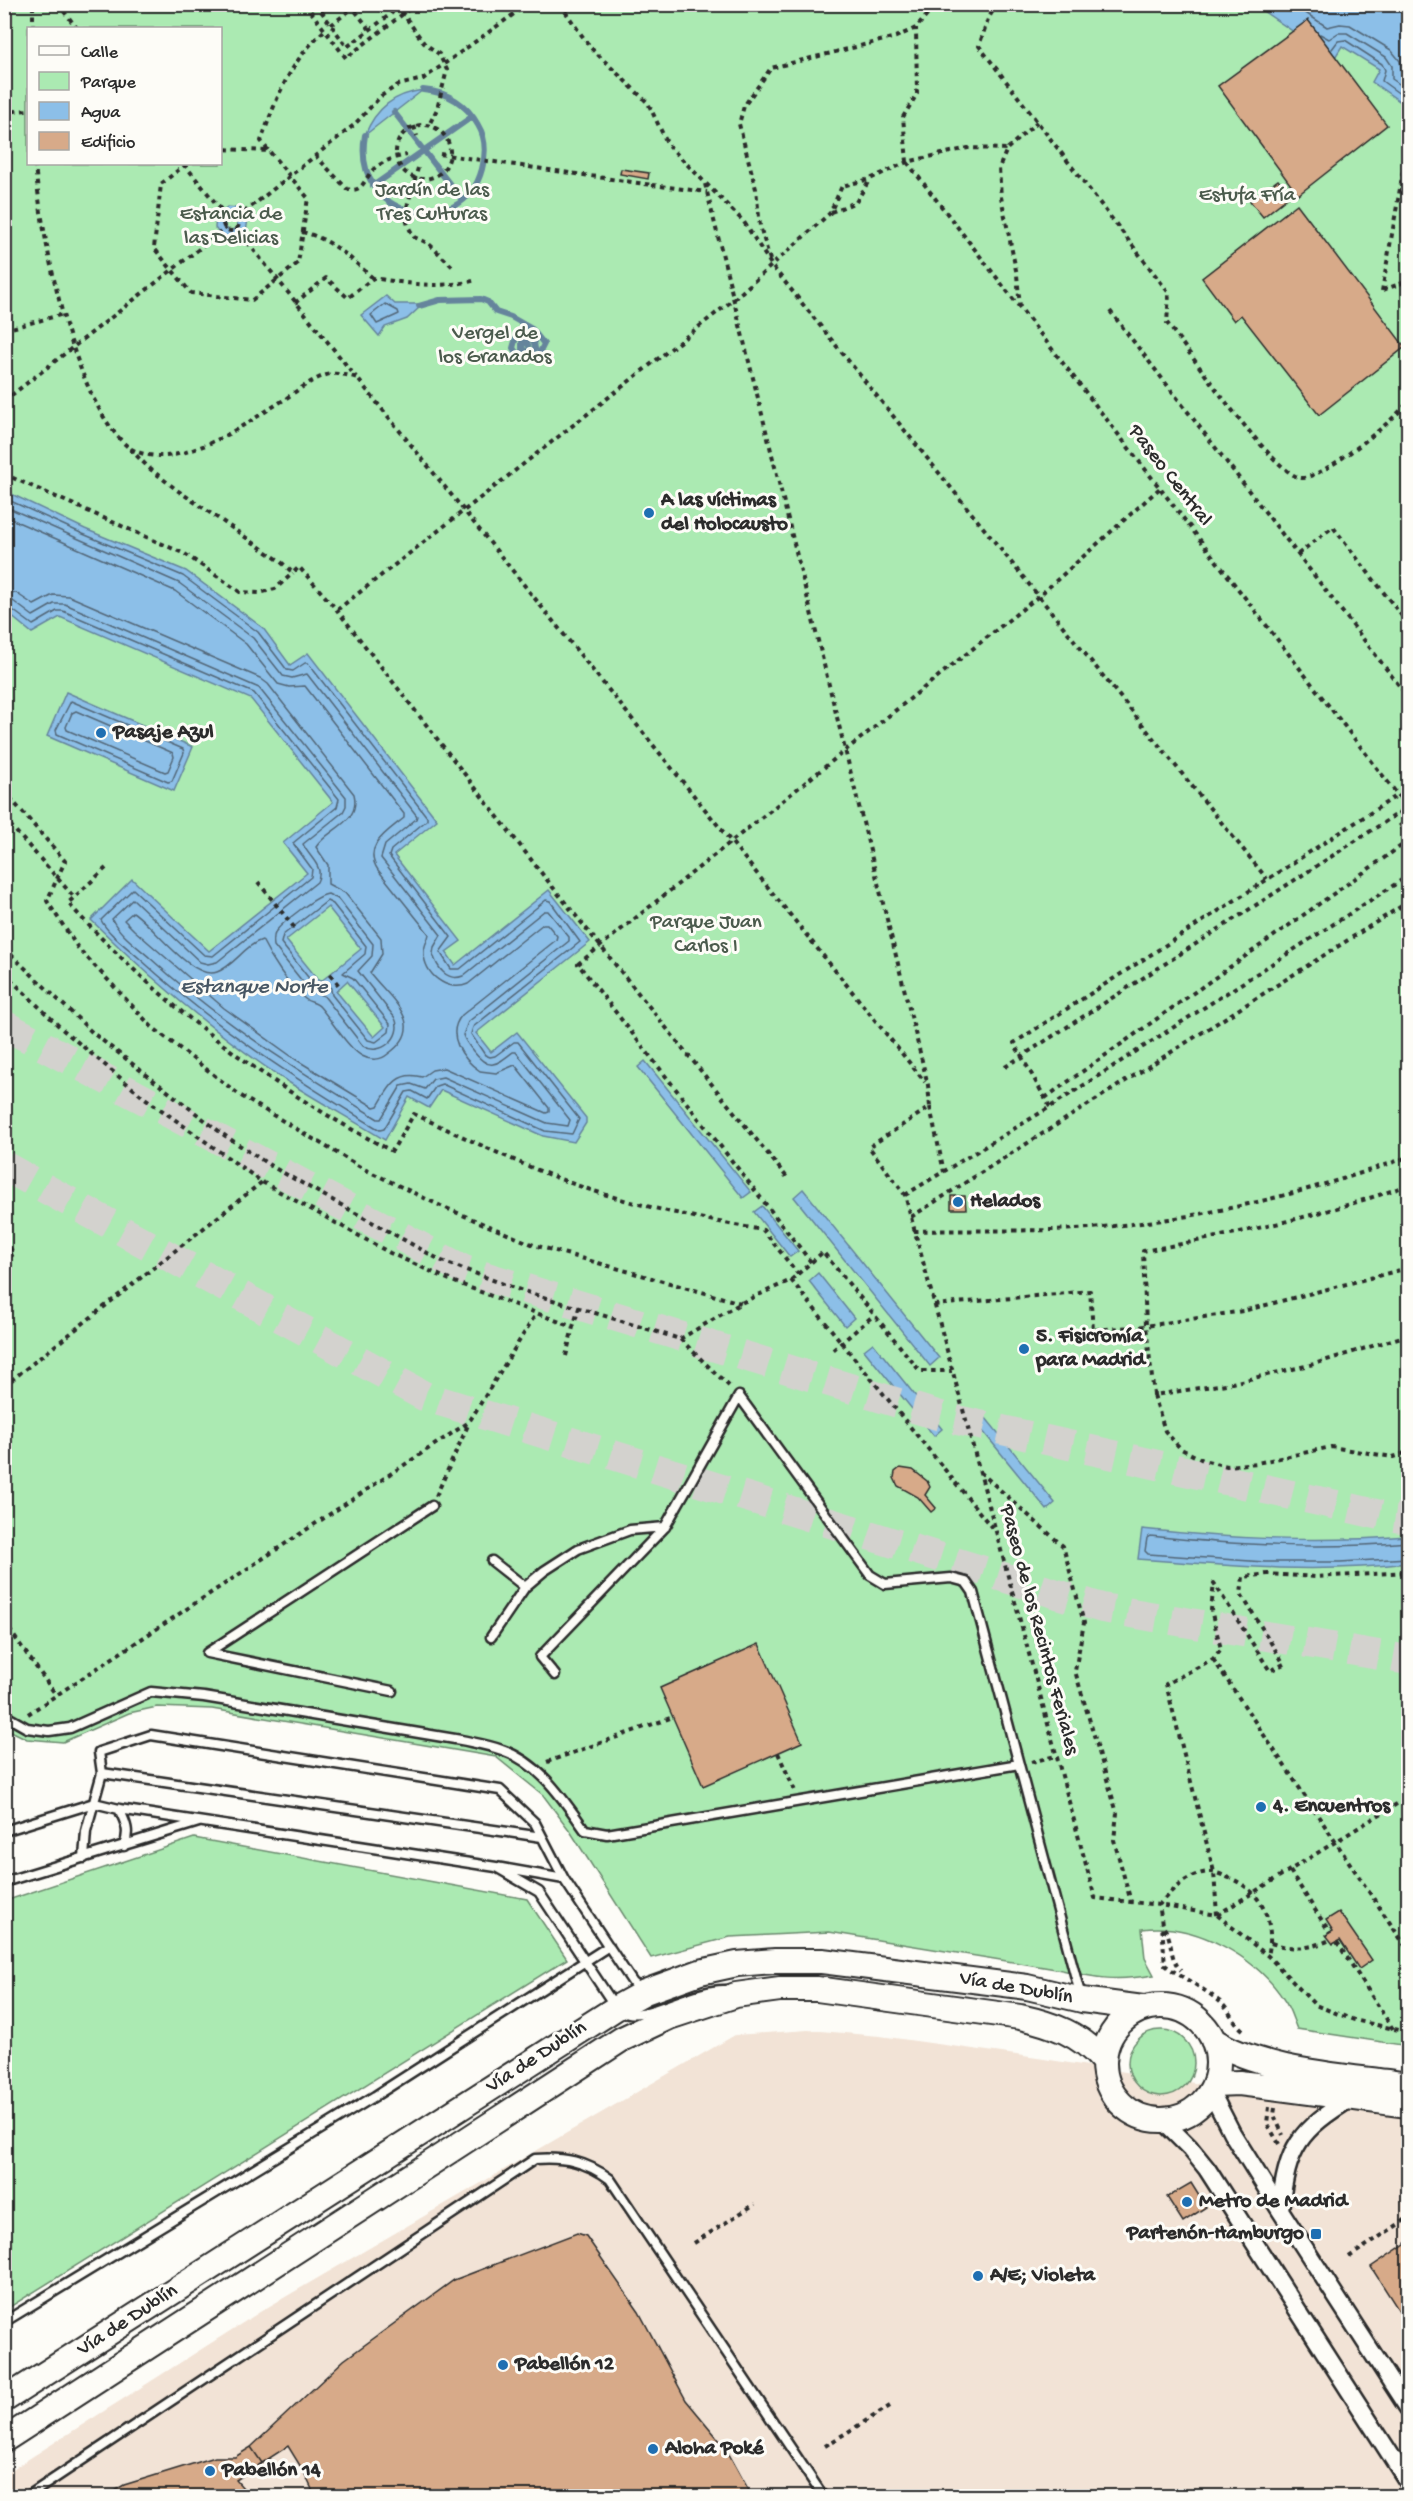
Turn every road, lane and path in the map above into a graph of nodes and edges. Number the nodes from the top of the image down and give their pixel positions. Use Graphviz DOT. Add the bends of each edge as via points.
graph roads {
  1 [pos="33,4"];
  2 [pos="58,4"];
  3 [pos="306,4"];
  4 [pos="316,4"];
  5 [pos="358,4"];
  6 [pos="385,4"];
  7 [pos="396,4"];
  8 [pos="416,4"];
  9 [pos="528,4"];
  10 [pos="560,4"];
  11 [pos="937,4"];
  12 [pos="997,4"];
  13 [pos="351,7"];
  14 [pos="404,14"];
  15 [pos="331,25"];
  16 [pos="33,27"];
  17 [pos="76,27"];
  18 [pos="916,28"];
  19 [pos="325,30"];
  20 [pos="370,30"];
  21 [pos="443,65"];
  22 [pos="27,110"];
  23 [pos="4,112"];
  24 [pos="1037,122"];
  25 [pos="429,125"];
  26 [pos="414,126"];
  27 [pos="417,136"];
  28 [pos="1408,143"];
  29 [pos="222,149"];
  30 [pos="1007,149"];
  31 [pos="269,151"];
  32 [pos="440,154"];
  33 [pos="315,155"];
  34 [pos="407,155"];
  35 [pos="396,157"];
  36 [pos="907,162"];
  37 [pos="35,165"];
  38 [pos="184,165"];
  39 [pos="186,165"];
  40 [pos="418,168"];
  41 [pos="289,175"];
  42 [pos="414,178"];
  43 [pos="870,179"];
  44 [pos="705,184"];
  45 [pos="707,192"];
  46 [pos="830,213"];
  47 [pos="227,217"];
  48 [pos="237,218"];
  49 [pos="226,228"];
  50 [pos="236,228"];
  51 [pos="302,232"];
  52 [pos="772,266"];
  53 [pos="456,268"];
  54 [pos="172,270"];
  55 [pos="374,278"];
  56 [pos="277,280"];
  57 [pos="477,280"];
  58 [pos="1408,280"];
  59 [pos="733,300"];
  60 [pos="296,303"];
  61 [pos="1020,308"];
  62 [pos="1110,311"];
  63 [pos="63,314"];
  64 [pos="4,330"];
  65 [pos="74,346"];
  66 [pos="357,378"];
  67 [pos="4,401"];
  68 [pos="1408,402"];
  69 [pos="128,447"];
  70 [pos="4,474"];
  71 [pos="1160,488"];
  72 [pos="463,512"];
  73 [pos="1298,554"];
  74 [pos="292,573"];
  75 [pos="1040,595"];
  76 [pos="337,610"];
  77 [pos="1408,624"];
  78 [pos="1408,697"];
  79 [pos="845,749"];
  80 [pos="4,791"];
  81 [pos="1398,795"];
  82 [pos="1408,808"];
  83 [pos="4,819"];
  84 [pos="730,841"];
  85 [pos="1408,841"];
  86 [pos="106,868"];
  87 [pos="1408,876"];
  88 [pos="57,879"];
  89 [pos="1268,879"];
  90 [pos="258,882"];
  91 [pos="74,897"];
  92 [pos="1408,902"];
  93 [pos="297,931"];
  94 [pos="600,944"];
  95 [pos="4,948"];
  96 [pos="4,973"];
  97 [pos="330,974"];
  98 [pos="340,987"];
  99 [pos="1022,1056"];
  100 [pos="1005,1067"];
  101 [pos="928,1085"];
  102 [pos="1045,1098"];
  103 [pos="930,1107"];
  104 [pos="1050,1107"];
  105 [pos="1408,1157"];
  106 [pos="944,1172"];
  107 [pos="789,1180"];
  108 [pos="262,1182"];
  109 [pos="1408,1185"];
  110 [pos="905,1195"];
  111 [pos="911,1217"];
  112 [pos="914,1231"];
  113 [pos="4,1240"];
  114 [pos="4,1260"];
  115 [pos="811,1262"];
  116 [pos="1408,1268"];
  117 [pos="798,1274"];
  118 [pos="791,1280"];
  119 [pos="741,1303"];
  120 [pos="934,1305"];
  121 [pos="579,1308"];
  122 [pos="536,1314"];
  123 [pos="874,1315"];
  124 [pos="1146,1326"];
  125 [pos="573,1327"];
  126 [pos="1408,1335"];
  127 [pos="680,1339"];
  128 [pos="842,1342"];
  129 [pos="833,1350"];
  130 [pos="566,1356"];
  131 [pos="952,1371"];
  132 [pos="4,1386"];
  133 [pos="1154,1395"];
  134 [pos="739,1396"];
  135 [pos="469,1422"];
  136 [pos="1408,1452"];
  137 [pos="979,1470"];
  138 [pos="432,1506"];
  139 [pos="665,1527"];
  140 [pos="995,1532"];
  141 [pos="492,1561"];
  142 [pos="1408,1572"];
  143 [pos="525,1587"];
  144 [pos="4,1622"];
  145 [pos="491,1637"];
  146 [pos="1214,1659"];
  147 [pos="555,1675"];
  148 [pos="392,1691"];
  149 [pos="56,1695"];
  150 [pos="6,1716"];
  151 [pos="673,1717"];
  152 [pos="778,1753"];
  153 [pos="1056,1756"];
  154 [pos="1019,1764"];
  155 [pos="533,1767"];
  156 [pos="102,1773"];
  157 [pos="1408,1797"];
  158 [pos="799,1800"];
  159 [pos="94,1803"];
  160 [pos="119,1809"];
  161 [pos="202,1821"];
  162 [pos="4,1831"];
  163 [pos="542,1836"];
  164 [pos="1336,1844"];
  165 [pos="124,1846"];
  166 [pos="84,1858"];
  167 [pos="496,1867"];
  168 [pos="1290,1871"];
  169 [pos="1214,1872"];
  170 [pos="564,1879"];
  171 [pos="4,1882"];
  172 [pos="1254,1893"];
  173 [pos="1131,1902"];
  174 [pos="1159,1905"];
  175 [pos="1217,1915"];
  176 [pos="1164,1927"];
  177 [pos="1330,1933"];
  178 [pos="1330,1940"];
  179 [pos="1337,1942"];
  180 [pos="1271,1943"];
  181 [pos="609,1946"];
  182 [pos="1408,1950"];
  183 [pos="1268,1956"];
  184 [pos="586,1961"];
  185 [pos="1181,1970"];
  186 [pos="645,1992"];
  187 [pos="736,1995"];
  188 [pos="1082,2000"];
  189 [pos="616,2008"];
  190 [pos="1143,2008"];
  191 [pos="1394,2030"];
  192 [pos="1408,2032"];
  193 [pos="1248,2035"];
  194 [pos="1213,2040"];
  195 [pos="1102,2060"];
  196 [pos="1408,2085"];
  197 [pos="1212,2088"];
  198 [pos="1355,2096"];
  199 [pos="1408,2105"];
  200 [pos="1269,2107"];
  201 [pos="1275,2107"];
  202 [pos="1163,2121"];
  203 [pos="1286,2143"];
  204 [pos="1283,2150"];
  205 [pos="755,2204"];
  206 [pos="1280,2210"];
  207 [pos="1408,2218"];
  208 [pos="694,2243"];
  209 [pos="1349,2257"];
  210 [pos="4,2322"];
  211 [pos="4,2400"];
  212 [pos="890,2406"];
  213 [pos="1408,2408"];
  214 [pos="4,2440"];
  215 [pos="825,2446"];
  216 [pos="1408,2482"];
  217 [pos="28,2496"];
  218 [pos="823,2496"];
  1 -- 16 [label="path"];
  2 -- 17 [label="path"];
  3 -- 19 [label="path"];
  4 -- 15 [label="path"];
  5 -- 13 [label="path"];
  6 -- 20 [label="path" via="392,14"];
  7 -- 14 [label="path"];
  8 -- 14 [label="path"];
  9 -- 21 [label="path"];
  10 -- 44 [label="path" via="590,47 648,103 668,145"];
  11 -- 18 [label="path"];
  12 -- 24 [label="path" via="979,46"];
  13 -- 15 [label="path"];
  13 -- 20 [label="path"];
  14 -- 19 [label="path" via="346,58"];
  14 -- 21 [label="path" via="424,43 439,54"];
  15 -- 20 [label="path" via="347,47"];
  18 -- 36 [label="path" via="917,94 903,117"];
  18 -- 52 [label="path" via="896,37 771,68 744,106 739,124"];
  19 -- 31 [label="path" via="296,60 286,77 261,141"];
  21 -- 25 [label="path" via="447,70"];
  21 -- 33 [label="path" via="423,79 398,85 381,96 354,125"];
  22 -- 23 [label="path"];
  24 -- 30 [label="path"];
  24 -- 68 [label="path" via="1169,293 1167,323 1264,450 1287,472 1301,478 1315,475 1372,436"];
  25 -- 26 [label="path"];
  25 -- 42 [label="path" via="447,139 448,163 430,179"];
  26 -- 27 [label="path"];
  26 -- 35 [label="path" via="398,142"];
  28 -- 58 [label="path" via="1382,291"];
  29 -- 31 [label="path"];
  30 -- 36 [label="path" via="968,148"];
  30 -- 61 [label="path" via="999,168 1001,197"];
  31 -- 41 [label="path"];
  32 -- 45 [label="path, bridge"];
  33 -- 35 [label="path" via="336,180 353,191 375,168"];
  33 -- 41 [label="path"];
  34 -- 35 [label="path"];
  35 -- 42 [label="path" via="402,170"];
  36 -- 43 [label="path"];
  36 -- 61 [label="path, Paseo Central"];
  37 -- 63 [label="path" via="52,272"];
  38 -- 54 [label="path" via="161,184 154,248"];
  39 -- 47 [label="path"];
  40 -- 42 [label="path"];
  41 -- 48 [label="path"];
  41 -- 51 [label="path" via="308,198"];
  42 -- 53 [label="path" via="405,214 408,226 414,237 428,243"];
  43 -- 46 [label="path" via="856,202"];
  43 -- 46 [label="path" via="842,186"];
  44 -- 45 [label="path"];
  44 -- 52 [label="path" via="744,222"];
  45 -- 59 [label="path"];
  46 -- 52 [label="path"];
  47 -- 48 [label="path"];
  47 -- 49 [label="path"];
  48 -- 50 [label="path"];
  49 -- 50 [label="path"];
  49 -- 54 [label="path"];
  50 -- 56 [label="path"];
  51 -- 55 [label="path" via="320,236"];
  51 -- 56 [label="path" via="298,263"];
  52 -- 59 [label="path"];
  52 -- 75 [label="path"];
  54 -- 56 [label="path" via="191,293 252,300"];
  54 -- 65 [label="path"];
  55 -- 57 [label="path" via="441,286"];
  55 -- 60 [label="path" via="348,298 326,278"];
  56 -- 60 [label="path"];
  59 -- 72 [label="path"];
  59 -- 79 [label="path"];
  60 -- 66 [label="path"];
  61 -- 71 [label="path, Paseo Central"];
  62 -- 73 [label="path"];
  63 -- 64 [label="path"];
  63 -- 65 [label="path"];
  65 -- 67 [label="path"];
  65 -- 69 [label="path" via="90,391 113,431"];
  66 -- 69 [label="path" via="330,374 312,381 206,444 172,456 152,456"];
  66 -- 72 [label="path"];
  69 -- 74 [label="path" via="149,468"];
  70 -- 74 [label="path" via="185,554 240,592 274,589"];
  71 -- 75 [label="path"];
  71 -- 81 [label="path, Paseo Central"];
  72 -- 76 [label="path"];
  72 -- 84 [label="path"];
  73 -- 77 [label="path" via="1333,526"];
  73 -- 78 [label="path"];
  74 -- 76 [label="path" via="298,567"];
  75 -- 79 [label="path"];
  75 -- 89 [label="path"];
  76 -- 94 [label="path"];
  79 -- 84 [label="path"];
  79 -- 101 [label="path"];
  80 -- 88 [label="path" via="65,861"];
  81 -- 82 [label="path, Paseo Central"];
  81 -- 89 [label="path"];
  82 -- 99 [label="path"];
  83 -- 88 [label="path"];
  84 -- 94 [label="path"];
  84 -- 101 [label="path"];
  85 -- 102 [label="path"];
  86 -- 91 [label="path"];
  87 -- 104 [label="path"];
  88 -- 91 [label="path"];
  88 -- 119 [label="path" via="47,901 78,948 152,1027 242,1096 362,1168 534,1245"];
  89 -- 99 [label="path" via="1014,1043"];
  90 -- 93 [label="path"];
  91 -- 117 [label="path" via="68,903 86,922 216,1039 363,1136 392,1151 414,1114 593,1191 680,1216 763,1230"];
  92 -- 111 [label="path"];
  94 -- 107 [label="path"];
  94 -- 115 [label="path" via="578,964"];
  95 -- 121 [label="path" via="94,1034 224,1135 271,1166 442,1261"];
  96 -- 108 [label="path" via="62,1029 142,1096"];
  97 -- 98 [label="path"];
  99 -- 100 [label="path"];
  99 -- 102 [label="path"];
  101 -- 103 [label="path"];
  102 -- 104 [label="path"];
  103 -- 106 [label="path"];
  103 -- 110 [label="path" via="869,1147"];
  104 -- 106 [label="path"];
  105 -- 112 [label="path" via="1258,1203 1165,1219 1053,1230"];
  106 -- 110 [label="path"];
  108 -- 122 [label="path" via="390,1253"];
  108 -- 132 [label="path"];
  109 -- 124 [label="path" via="1364,1201 1246,1232 1143,1251"];
  110 -- 111 [label="path, Paseo de los Recintos Feriales"];
  111 -- 112 [label="path, Paseo de los Recintos Feriales"];
  112 -- 120 [label="path, Paseo de los Recintos Feriales"];
  113 -- 114 [label="path" via="14,1254"];
  115 -- 117 [label="path"];
  115 -- 123 [label="path" via="823,1252"];
  116 -- 124 [label="path" via="1243,1311"];
  117 -- 118 [label="path"];
  118 -- 119 [label="path"];
  118 -- 128 [label="path"];
  119 -- 127 [label="path"];
  120 -- 124 [label="path" via="1090,1291 1093,1330"];
  120 -- 131 [label="path, Paseo de los Recintos Feriales"];
  121 -- 125 [label="path"];
  121 -- 127 [label="path"];
  122 -- 125 [label="path"];
  122 -- 135 [label="path"];
  123 -- 128 [label="path"];
  123 -- 131 [label="path" via="920,1371"];
  124 -- 133 [label="path"];
  125 -- 130 [label="path"];
  126 -- 133 [label="path" via="1304,1366 1232,1383"];
  127 -- 134 [label="path"];
  128 -- 129 [label="path"];
  128 -- 140 [label="path"];
  131 -- 137 [label="path, Paseo de los Recintos Feriales"];
  133 -- 136 [label="path" via="1165,1431 1181,1449 1227,1466 1331,1447 1393,1457"];
  134 -- 139 [label="lane"];
  134 -- 154 [label="lane" via="870,1575 885,1584 951,1578 966,1582 973,1592"];
  135 -- 138 [label="path"];
  135 -- 149 [label="path"];
  137 -- 140 [label="path, Paseo de los Recintos Feriales"];
  137 -- 173 [label="path" via="1063,1546 1084,1623 1075,1671 1117,1813 1114,1840"];
  138 -- 148 [label="lane" via="207,1653"];
  139 -- 143 [label="lane" via="630,1530 578,1549"];
  139 -- 147 [label="lane" via="540,1657"];
  140 -- 153 [label="path, Paseo de los Recintos Feriales"];
  141 -- 143 [label="lane"];
  142 -- 146 [label="path" via="1243,1577 1241,1594 1284,1664 1270,1671 1214,1583 1210,1610 1221,1649"];
  143 -- 145 [label="lane"];
  144 -- 149 [label="path"];
  146 -- 164 [label="path"];
  146 -- 169 [label="path" via="1166,1684"];
  149 -- 150 [label="path" via="30,1714"];
  150 -- 155 [label="lane" via="27,1728 49,1731 70,1728 151,1692 204,1697 461,1740 503,1750"];
  151 -- 155 [label="path"];
  152 -- 158 [label="path"];
  153 -- 154 [label="path"];
  153 -- 173 [label="path, Paseo de los Recintos Feriales" via="1095,1898"];
  154 -- 158 [label="lane"];
  154 -- 188 [label="lane"];
  155 -- 158 [label="lane" via="585,1830 607,1834"];
  156 -- 159 [label="lane"];
  156 -- 163 [label="lane"];
  156 -- 163 [label="lane" via="99,1752 151,1735 500,1790 535,1823"];
  157 -- 164 [label="path"];
  159 -- 160 [label="lane"];
  159 -- 162 [label="lane"];
  159 -- 166 [label="lane"];
  160 -- 161 [label="lane"];
  160 -- 165 [label="lane" via="129,1834"];
  161 -- 165 [label="lane"];
  161 -- 167 [label="lane"];
  163 -- 170 [label="lane"];
  164 -- 168 [label="path"];
  164 -- 182 [label="path"];
  165 -- 166 [label="lane"];
  166 -- 171 [label="lane"];
  167 -- 170 [label="lane"];
  167 -- 184 [label="lane" via="539,1892"];
  168 -- 172 [label="path"];
  168 -- 177 [label="path"];
  169 -- 172 [label="path"];
  169 -- 174 [label="path" via="1188,1878"];
  169 -- 175 [label="path"];
  170 -- 181 [label="lane"];
  172 -- 175 [label="path"];
  172 -- 180 [label="path" via="1263,1908"];
  173 -- 174 [label="path"];
  174 -- 175 [label="path"];
  174 -- 176 [label="path"];
  175 -- 183 [label="path"];
  176 -- 185 [label="path" via="1170,1935 1172,1958"];
  176 -- 193 [label="path" via="1165,1965 1222,2004 1233,2022"];
  178 -- 180 [label="path" via="1297,1949"];
  179 -- 191 [label="path"];
  180 -- 183 [label="path"];
  181 -- 184 [label="lane"];
  181 -- 186 [label="lane" via="633,1983"];
  183 -- 191 [label="path" via="1315,2005"];
  184 -- 189 [label="lane"];
  184 -- 210 [label="lane" via="375,2096"];
  186 -- 188 [label="street, Vía de Dublín" via="700,1972 737,1964 822,1961 1027,1987"];
  186 -- 189 [label="street, Vía de Dublín"];
  187 -- 189 [label="lane" via="711,1989 645,2013 630,2014"];
  187 -- 195 [label="street, Vía de Dublín" via="817,1989 1020,2017 1075,2035"];
  187 -- 214 [label="street, Vía de Dublín" via="669,2017 622,2039"];
  188 -- 190 [label="street, Vía de Dublín"];
  189 -- 211 [label="street, Vía de Dublín"];
  190 -- 194 [label="street" via="1178,2008 1194,2016"];
  190 -- 195 [label="street" via="1116,2026"];
  191 -- 192 [label="path"];
  194 -- 196 [label="street" via="1283,2067"];
  194 -- 197 [label="street" via="1218,2062"];
  195 -- 202 [label="street" via="1110,2088 1120,2102 1134,2113"];
  197 -- 198 [label="street" via="1239,2083"];
  197 -- 202 [label="street" via="1198,2106"];
  197 -- 206 [label="street" via="1232,2133"];
  198 -- 199 [label="street"];
  198 -- 206 [label="street" via="1314,2123 1292,2150 1283,2179"];
  200 -- 204 [label="path" via="1267,2123"];
  201 -- 203 [label="path" via="1274,2115"];
  202 -- 216 [label="street" via="1207,2169"];
  205 -- 208 [label="path"];
  206 -- 213 [label="street"];
  207 -- 209 [label="path"];
  212 -- 215 [label="path"];
  217 -- 218 [label="lane" via="535,2159 553,2158 595,2168 610,2179"];
}
